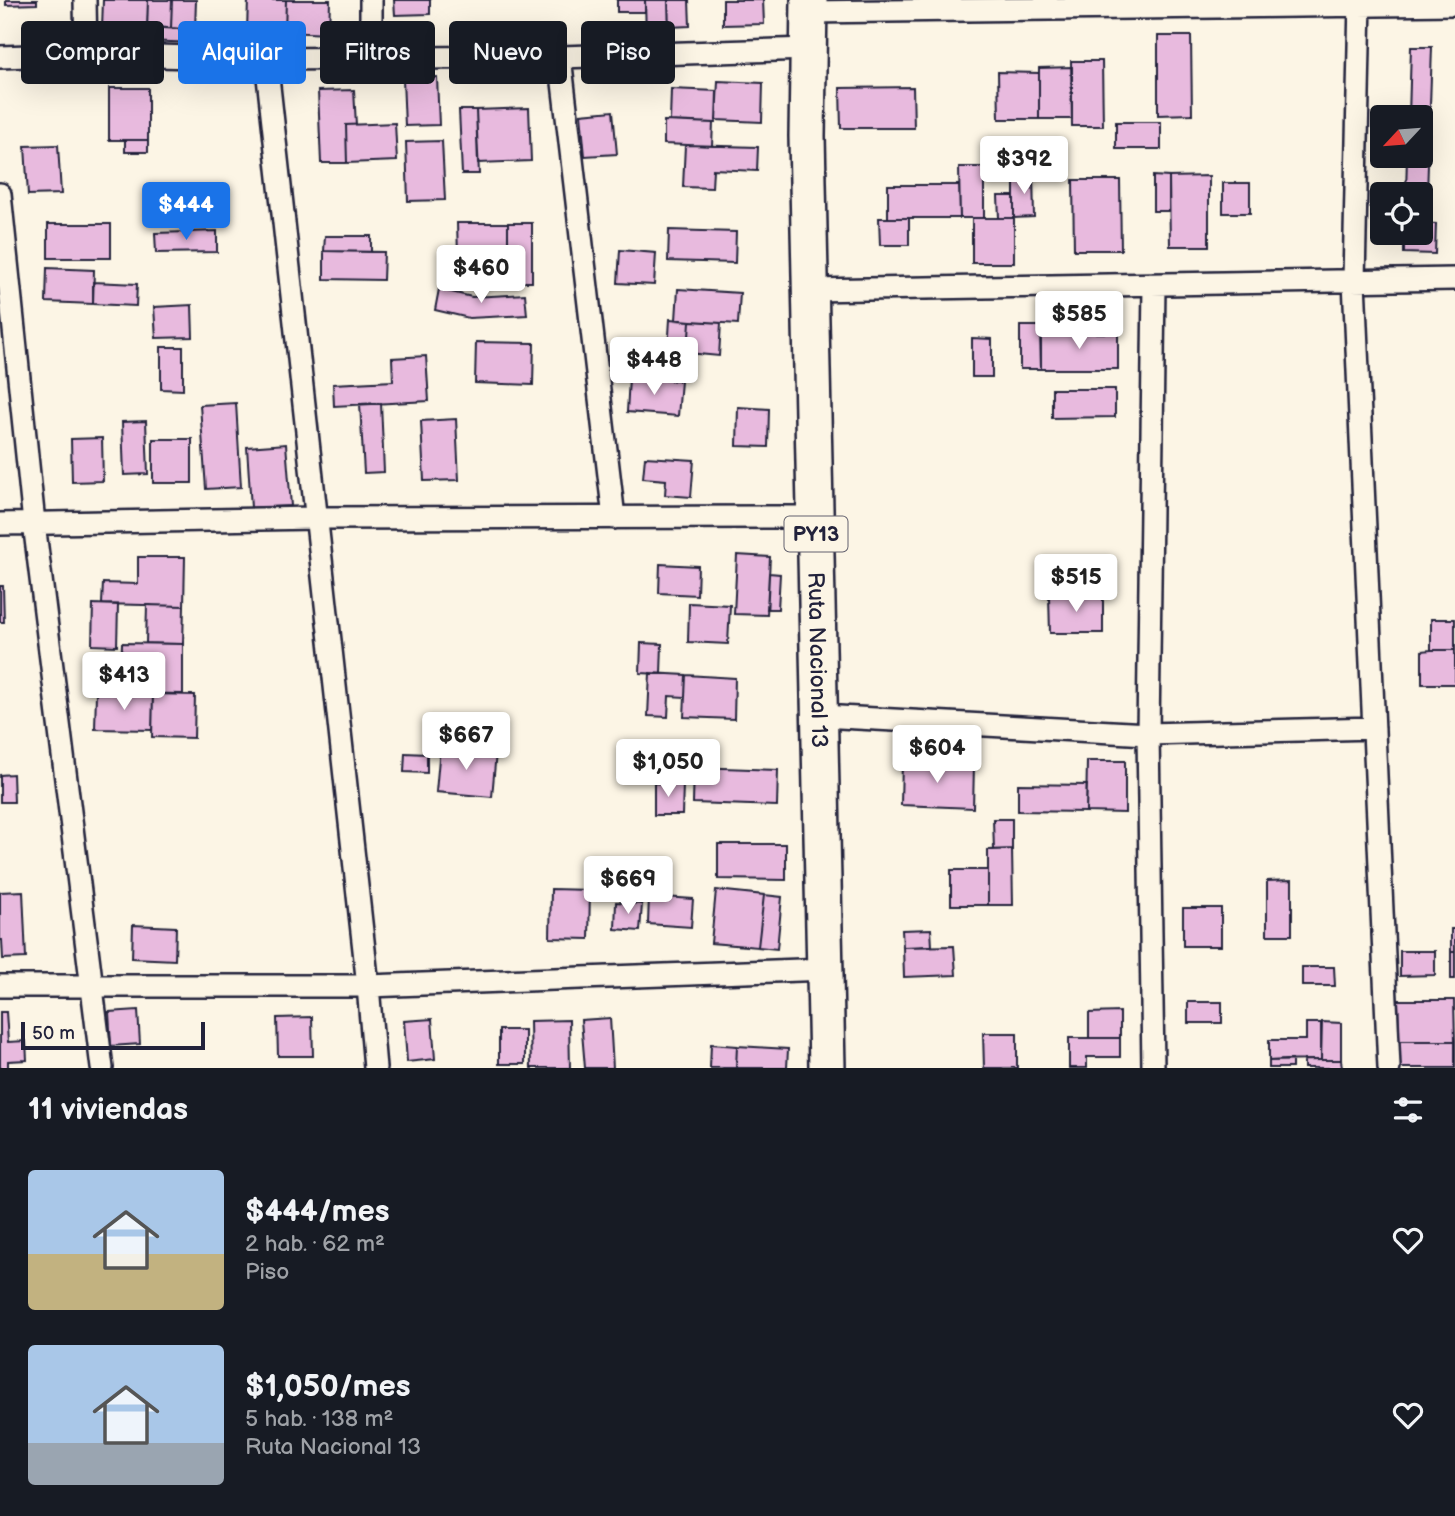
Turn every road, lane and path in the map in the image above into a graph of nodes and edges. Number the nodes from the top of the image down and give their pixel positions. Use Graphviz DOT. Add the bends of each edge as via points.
graph roads {
  1 [pos="85,0"];
  2 [pos="371,0"];
  3 [pos="1360,3"];
  4 [pos="1455,4"];
  5 [pos="809,6"];
  6 [pos="85,21"];
  7 [pos="371,21"];
  8 [pos="808,49"];
  9 [pos="21,56"];
  10 [pos="0,57"];
  11 [pos="567,57"];
  12 [pos="269,84"];
  13 [pos="563,84"];
  14 [pos="0,194"];
  15 [pos="1455,279"];
  16 [pos="1354,281"];
  17 [pos="1154,285"];
  18 [pos="811,290"];
  19 [pos="816,517"];
  20 [pos="316,518"];
  21 [pos="614,518"];
  22 [pos="34,523"];
  23 [pos="0,524"];
  24 [pos="821,716"];
  25 [pos="1374,728"];
  26 [pos="1148,734"];
  27 [pos="827,969"];
  28 [pos="92,985"];
  29 [pos="0,986"];
  30 [pos="368,986"];
  31 [pos="102,1068"];
  32 [pos="374,1068"];
  33 [pos="827,1068"];
  34 [pos="1153,1068"];
  35 [pos="1389,1068"];
  1 -- 6 [label="street"];
  2 -- 7 [label="street"];
  3 -- 4 [label="street"];
  3 -- 5 [label="street"];
  3 -- 16 [label="street"];
  5 -- 8 [label="highway, Ruta Nacional 13 / PY13"];
  8 -- 11 [label="street"];
  8 -- 18 [label="highway, Ruta Nacional 13 / PY13"];
  9 -- 10 [label="street"];
  12 -- 20 [label="street"];
  13 -- 21 [label="street"];
  14 -- 22 [label="street"];
  15 -- 16 [label="street"];
  16 -- 17 [label="street"];
  16 -- 25 [label="street"];
  17 -- 18 [label="street"];
  17 -- 26 [label="street"];
  18 -- 19 [label="highway, Ruta Nacional 13 / PY13"];
  19 -- 21 [label="street"];
  19 -- 24 [label="highway, Ruta Nacional 13 / PY13"];
  20 -- 21 [label="street"];
  20 -- 22 [label="street"];
  20 -- 30 [label="street"];
  22 -- 23 [label="street"];
  22 -- 28 [label="street"];
  24 -- 26 [label="street"];
  24 -- 27 [label="highway, Ruta Nacional 13 / PY13"];
  25 -- 26 [label="street"];
  25 -- 35 [label="street"];
  26 -- 34 [label="street"];
  27 -- 30 [label="street"];
  27 -- 33 [label="highway, Ruta Nacional 13 / PY13"];
  28 -- 29 [label="street"];
  28 -- 30 [label="street"];
  28 -- 31 [label="street"];
  30 -- 32 [label="street"];
}
